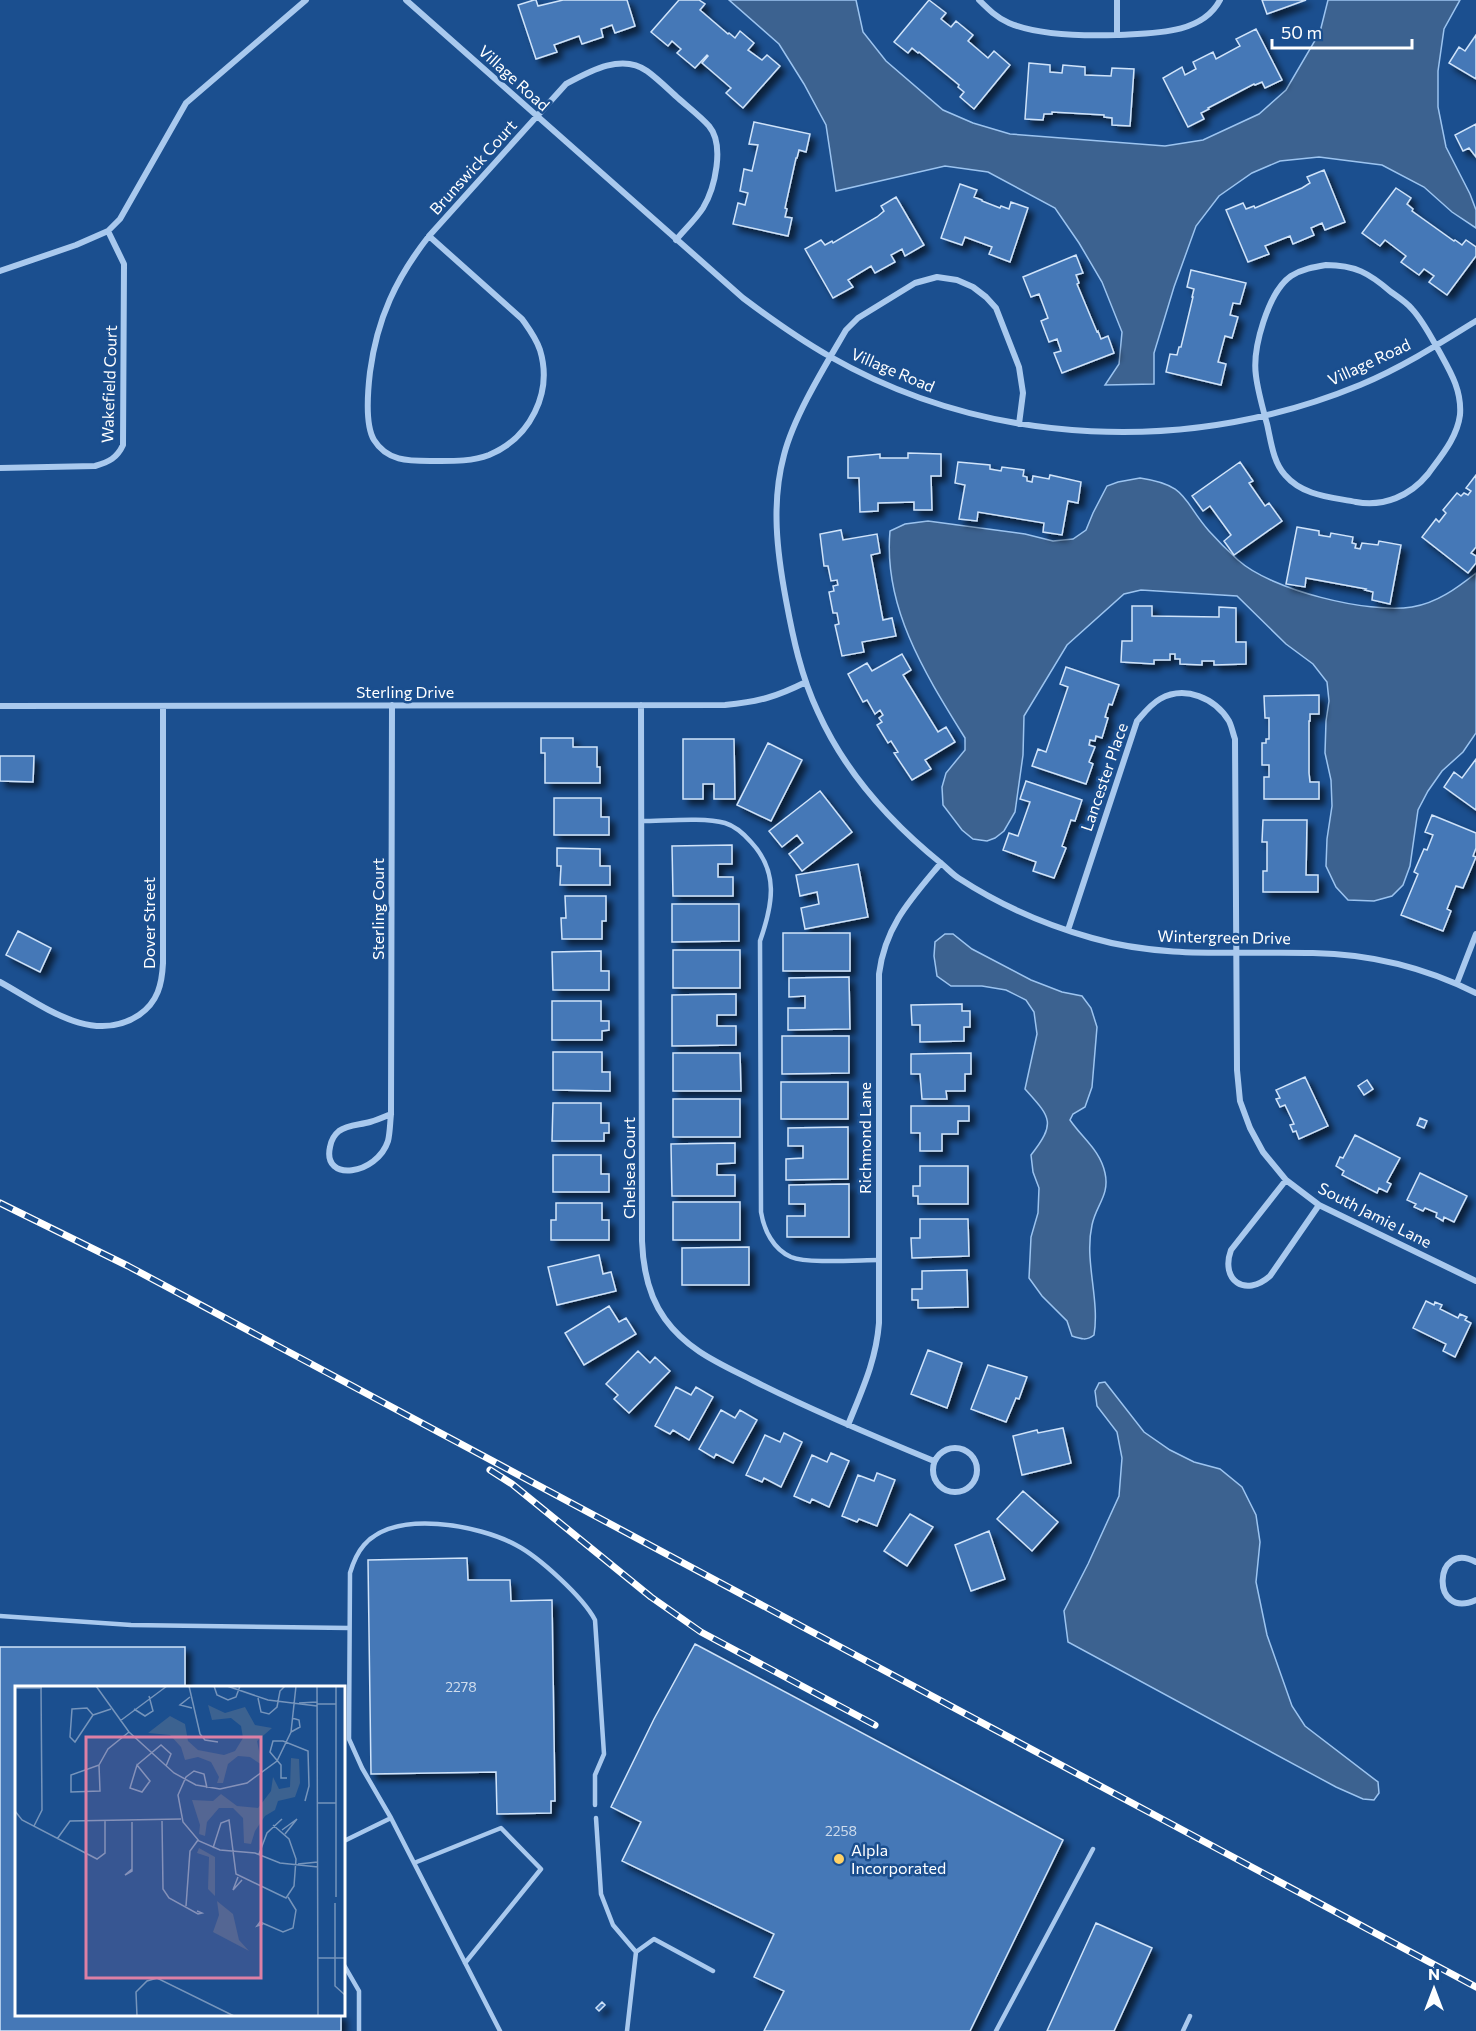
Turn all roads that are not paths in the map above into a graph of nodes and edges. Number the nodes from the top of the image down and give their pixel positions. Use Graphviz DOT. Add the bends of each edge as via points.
graph roads {
  1 [pos="306,0"];
  2 [pos="406,0"];
  3 [pos="979,0"];
  4 [pos="1117,0"];
  5 [pos="1220,0"];
  6 [pos="1117,35"];
  7 [pos="537,116"];
  8 [pos="108,231"];
  9 [pos="429,236"];
  10 [pos="676,240"];
  11 [pos="0,271"];
  12 [pos="1476,321"];
  13 [pos="1436,346"];
  14 [pos="831,357"];
  15 [pos="1265,416"];
  16 [pos="1020,424"];
  17 [pos="0,468"];
  18 [pos="806,682"];
  19 [pos="392,705"];
  20 [pos="642,705"];
  21 [pos="0,706"];
  22 [pos="163,706"];
  23 [pos="642,821"];
  24 [pos="941,863"];
  25 [pos="1068,930"];
  26 [pos="1476,934"];
  27 [pos="1235,953"];
  28 [pos="0,982"];
  29 [pos="1457,983"];
  30 [pos="1476,993"];
  31 [pos="391,1114"];
  32 [pos="1286,1180"];
  33 [pos="1319,1205"];
  34 [pos="879,1260"];
  35 [pos="1476,1281"];
  36 [pos="848,1425"];
  37 [pos="934,1461"];
  38 [pos="1476,1563"];
  39 [pos="1476,1600"];
  40 [pos="0,1616"];
  41 [pos="350,1628"];
  42 [pos="595,1805"];
  43 [pos="391,1818"];
  44 [pos="596,1818"];
  45 [pos="345,1841"];
  46 [pos="1092,1849"];
  47 [pos="414,1863"];
  48 [pos="636,1952"];
  49 [pos="465,1963"];
  50 [pos="345,1967"];
  51 [pos="713,1971"];
  52 [pos="1190,2016"];
  53 [pos="358,2031"];
  54 [pos="500,2031"];
  55 [pos="627,2031"];
  56 [pos="996,2031"];
  57 [pos="1183,2031"];
  1 -- 8 [label="street" via="186,103 120,219"];
  2 -- 7 [label="street, Village Road"];
  3 -- 6 [label="street" via="1008,23 1033,30"];
  4 -- 6 [label="street"];
  5 -- 6 [label="street" via="1213,12 1192,26"];
  7 -- 9 [label="street, Brunswick Court"];
  7 -- 10 [label="street, Village Road"];
  7 -- 10 [label="street, Brunswick Court" via="566,84 611,64 629,63 646,70 710,126 718,154 711,191 703,208"];
  8 -- 11 [label="street"];
  8 -- 17 [label="street, Wakefield Court" via="124,264 123,445 118,456 95,466"];
  9 -- 9 [label="street, Brunswick Court" via="396,285 382,316 369,381 369,427 373,439 393,457 406,461 469,460 503,448 529,423 543,386 540,350 522,319"];
  10 -- 14 [label="street, Village Road" via="742,298"];
  12 -- 13 [label="street, Village Road"];
  13 -- 15 [label="street, Village Road" via="1361,384"];
  13 -- 15 [label="street" via="1412,309 1372,276 1343,265 1308,268 1290,276 1276,291 1267,310 1256,357"];
  13 -- 15 [label="street" via="1456,380 1460,414 1456,432 1421,482 1396,498 1364,503 1316,495 1300,488 1277,465"];
  14 -- 16 [label="street, Village Road" via="924,399"];
  14 -- 16 [label="street, Wintergreen Drive" via="846,330 858,318 915,283 937,277 957,280 986,297 1001,319 1019,367 1023,393"];
  14 -- 18 [label="street, Wintergreen Drive" via="795,424 778,485 776,516 782,577 795,649"];
  15 -- 16 [label="street, Village Road" via="1199,428 1128,433"];
  18 -- 20 [label="street, Sterling Drive" via="776,697 752,702"];
  18 -- 24 [label="street, Wintergreen Drive" via="817,711 849,767 896,823"];
  19 -- 20 [label="street, Sterling Drive"];
  19 -- 22 [label="street, Sterling Drive"];
  19 -- 31 [label="street, Sterling Court"];
  20 -- 23 [label="street, Chelsea Court"];
  21 -- 22 [label="street, Sterling Drive"];
  22 -- 28 [label="street, Dover Street" via="163,963 160,989 153,1001 126,1023 96,1027 70,1020"];
  23 -- 34 [label="lane" via="725,823 740,831 763,856 772,893 760,941 764,1226 779,1248 792,1257"];
  23 -- 36 [label="street, Chelsea Court" via="642,1241 648,1282 665,1319 697,1352"];
  24 -- 25 [label="street, Wintergreen Drive" via="989,896"];
  24 -- 34 [label="street, Richmond Lane" via="897,918 881,958"];
  25 -- 27 [label="street, Wintergreen Drive" via="1128,946"];
  25 -- 27 [label="street, Lancester Place" via="1137,721 1161,698 1196,694 1219,709 1235,739"];
  26 -- 29 [label="street"];
  27 -- 29 [label="street, Wintergreen Drive" via="1355,956"];
  27 -- 32 [label="street, South Jamie Lane" via="1240,1101 1263,1152"];
  29 -- 30 [label="street, Wintergreen Drive"];
  31 -- 31 [label="street, Sterling Court" via="336,1133 330,1144 331,1162 348,1171 362,1170 370,1164 388,1142"];
  32 -- 33 [label="street, South Jamie Lane"];
  32 -- 33 [label="street" via="1231,1250 1228,1270 1241,1286 1253,1286 1270,1276"];
  33 -- 35 [label="street, South Jamie Lane"];
  34 -- 36 [label="street, Richmond Lane" via="877,1346"];
  36 -- 37 [label="street, Chelsea Court"];
  37 -- 37 [label="street" via="932,1471 941,1488 961,1492 976,1479 978,1469 969,1452 949,1448"];
  38 -- 39 [label="street" via="1468,1558 1451,1562 1442,1577 1444,1593 1449,1598 1464,1603"];
  40 -- 41 [label="lane" via="131,1625"];
  41 -- 42 [label="lane" via="350,1573 365,1543 380,1534 414,1523 453,1526 483,1530 517,1545 550,1570 595,1620 604,1754 595,1776"];
  41 -- 43 [label="lane" via="349,1739"];
  43 -- 45 [label="lane"];
  43 -- 47 [label="lane"];
  44 -- 48 [label="lane" via="601,1894 612,1925"];
  46 -- 56 [label="lane"];
  47 -- 49 [label="lane"];
  47 -- 49 [label="lane" via="501,1828 541,1869"];
  48 -- 51 [label="lane" via="654,1939"];
  48 -- 55 [label="lane"];
  49 -- 54 [label="lane"];
  50 -- 53 [label="lane" via="359,1991"];
  52 -- 57 [label="lane"];
}
